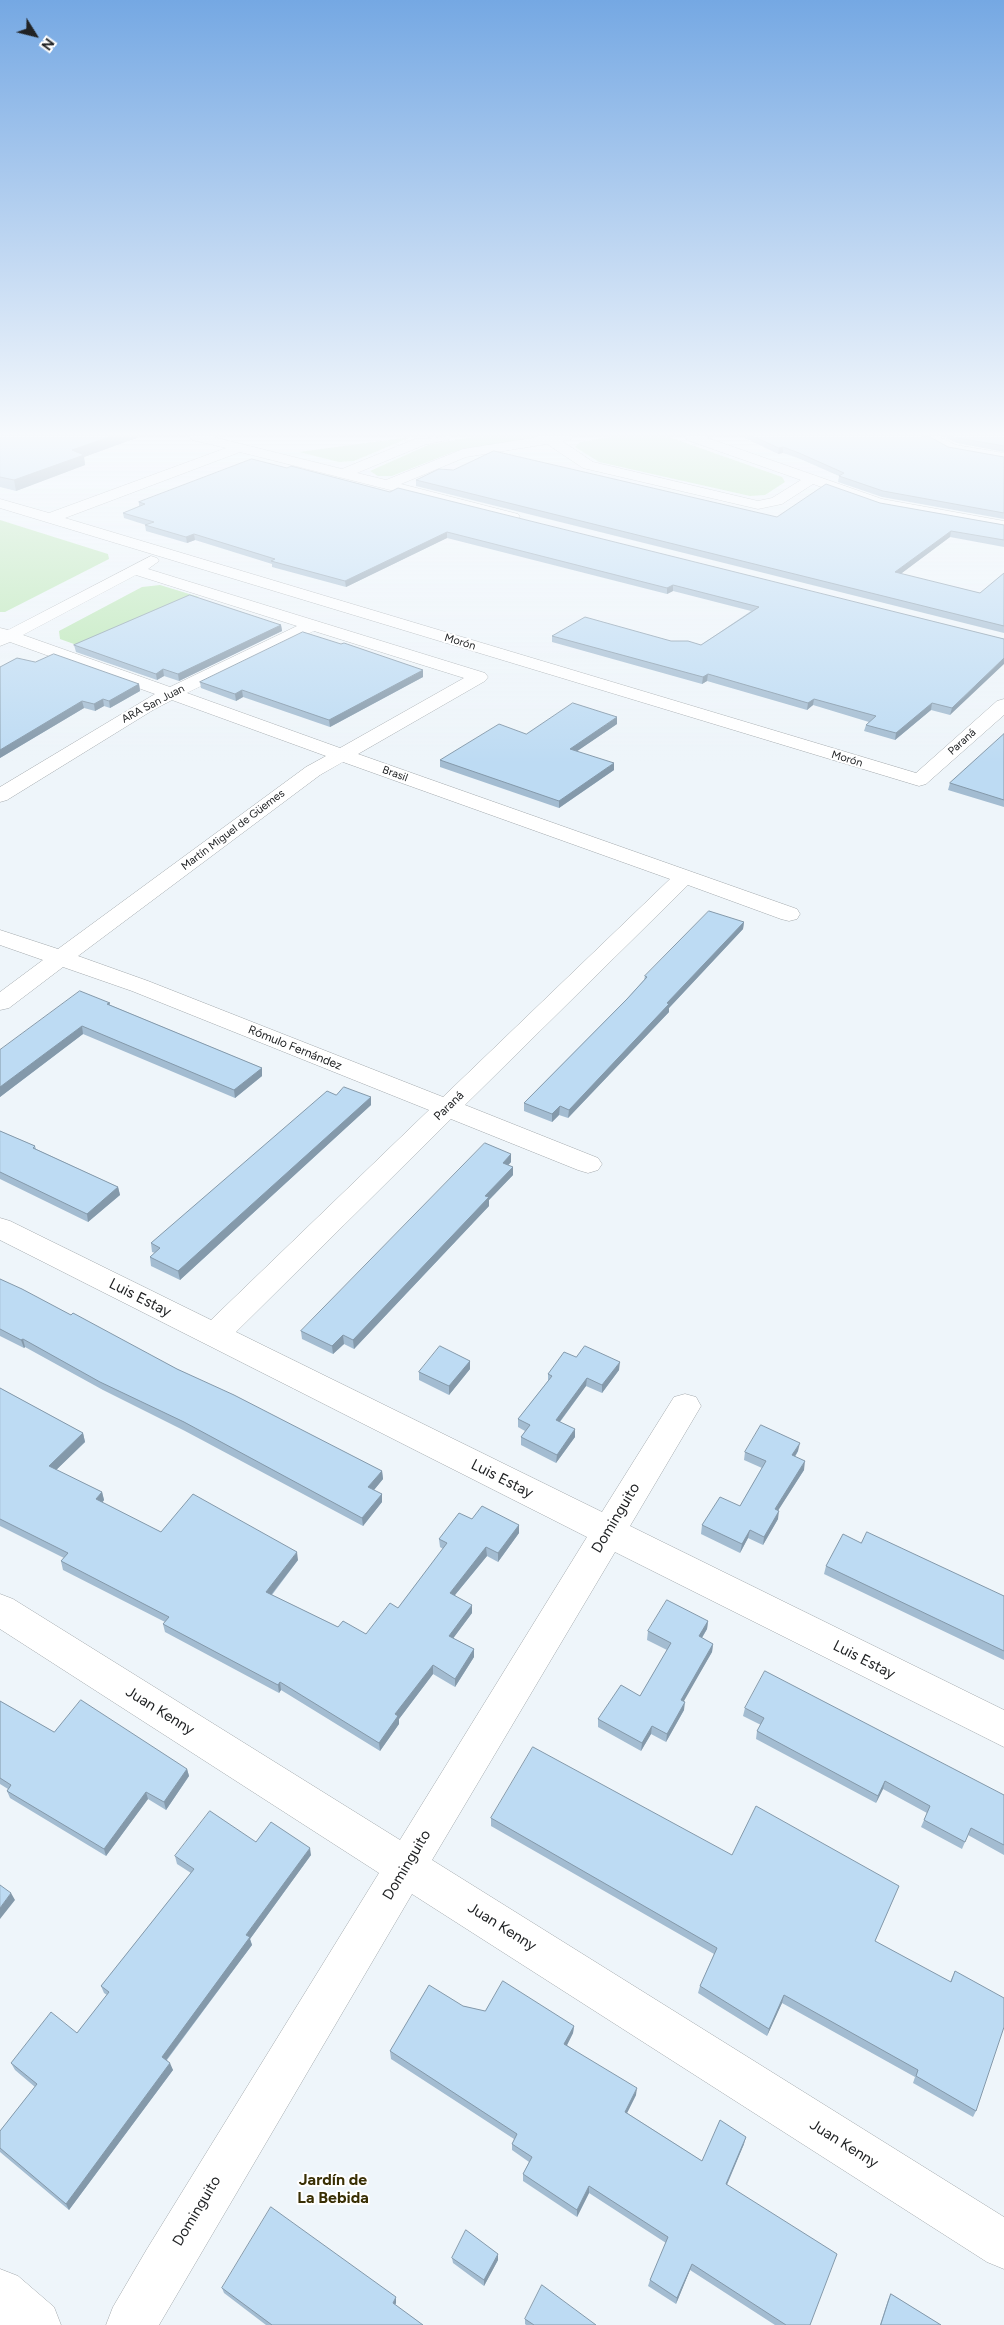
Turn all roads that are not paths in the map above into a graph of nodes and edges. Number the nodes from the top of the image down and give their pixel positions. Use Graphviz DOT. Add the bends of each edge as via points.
graph roads {
  1 [pos="142,546"];
  2 [pos="167,553"];
  3 [pos="135,570"];
  4 [pos="313,625"];
  5 [pos="3,637"];
  6 [pos="171,694"];
  7 [pos="1004,705"];
  8 [pos="341,755"];
  9 [pos="919,780"];
  10 [pos="0,796"];
  11 [pos="684,877"];
  12 [pos="789,914"];
  13 [pos="0,937"];
  14 [pos="60,958"];
  15 [pos="0,1003"];
  16 [pos="447,1108"];
  17 [pos="588,1164"];
  18 [pos="0,1228"];
  19 [pos="214,1335"];
  20 [pos="684,1406"];
  21 [pos="608,1532"];
  22 [pos="0,1610"];
  23 [pos="1004,1729"];
  24 [pos="406,1866"];
  25 [pos="1004,2245"];
  26 [pos="0,2294"];
  27 [pos="36,2325"];
  28 [pos="131,2325"];
  1 -- 2 [label="street, Morón"];
  2 -- 3 [label="street"];
  2 -- 9 [label="street, Morón"];
  3 -- 4 [label="street"];
  3 -- 5 [label="street"];
  4 -- 6 [label="street, ARA San Juan"];
  4 -- 8 [label="street, Martín Miguel de Güemes" via="479,677"];
  5 -- 6 [label="street, Brasil"];
  6 -- 8 [label="street, Brasil"];
  6 -- 10 [label="street, ARA San Juan" via="146,706"];
  7 -- 9 [label="street, Paraná"];
  8 -- 11 [label="street, Brasil"];
  8 -- 14 [label="street, Martín Miguel de Güemes" via="313,770"];
  11 -- 12 [label="street, Brasil"];
  11 -- 16 [label="street, Paraná"];
  13 -- 14 [label="street, Rómulo Fernández"];
  14 -- 15 [label="street, Martín Miguel de Güemes"];
  14 -- 16 [label="street, Rómulo Fernández" via="140,986"];
  16 -- 17 [label="street, Rómulo Fernández"];
  16 -- 19 [label="street, Paraná"];
  18 -- 19 [label="street, Luis Estay"];
  19 -- 21 [label="street, Luis Estay"];
  20 -- 21 [label="street, Dominguito"];
  21 -- 23 [label="street, Luis Estay"];
  21 -- 24 [label="street, Dominguito"];
  22 -- 24 [label="street, Juan Kenny"];
  24 -- 25 [label="street, Juan Kenny"];
  24 -- 28 [label="street, Dominguito"];
  26 -- 27 [label="street"];
}
